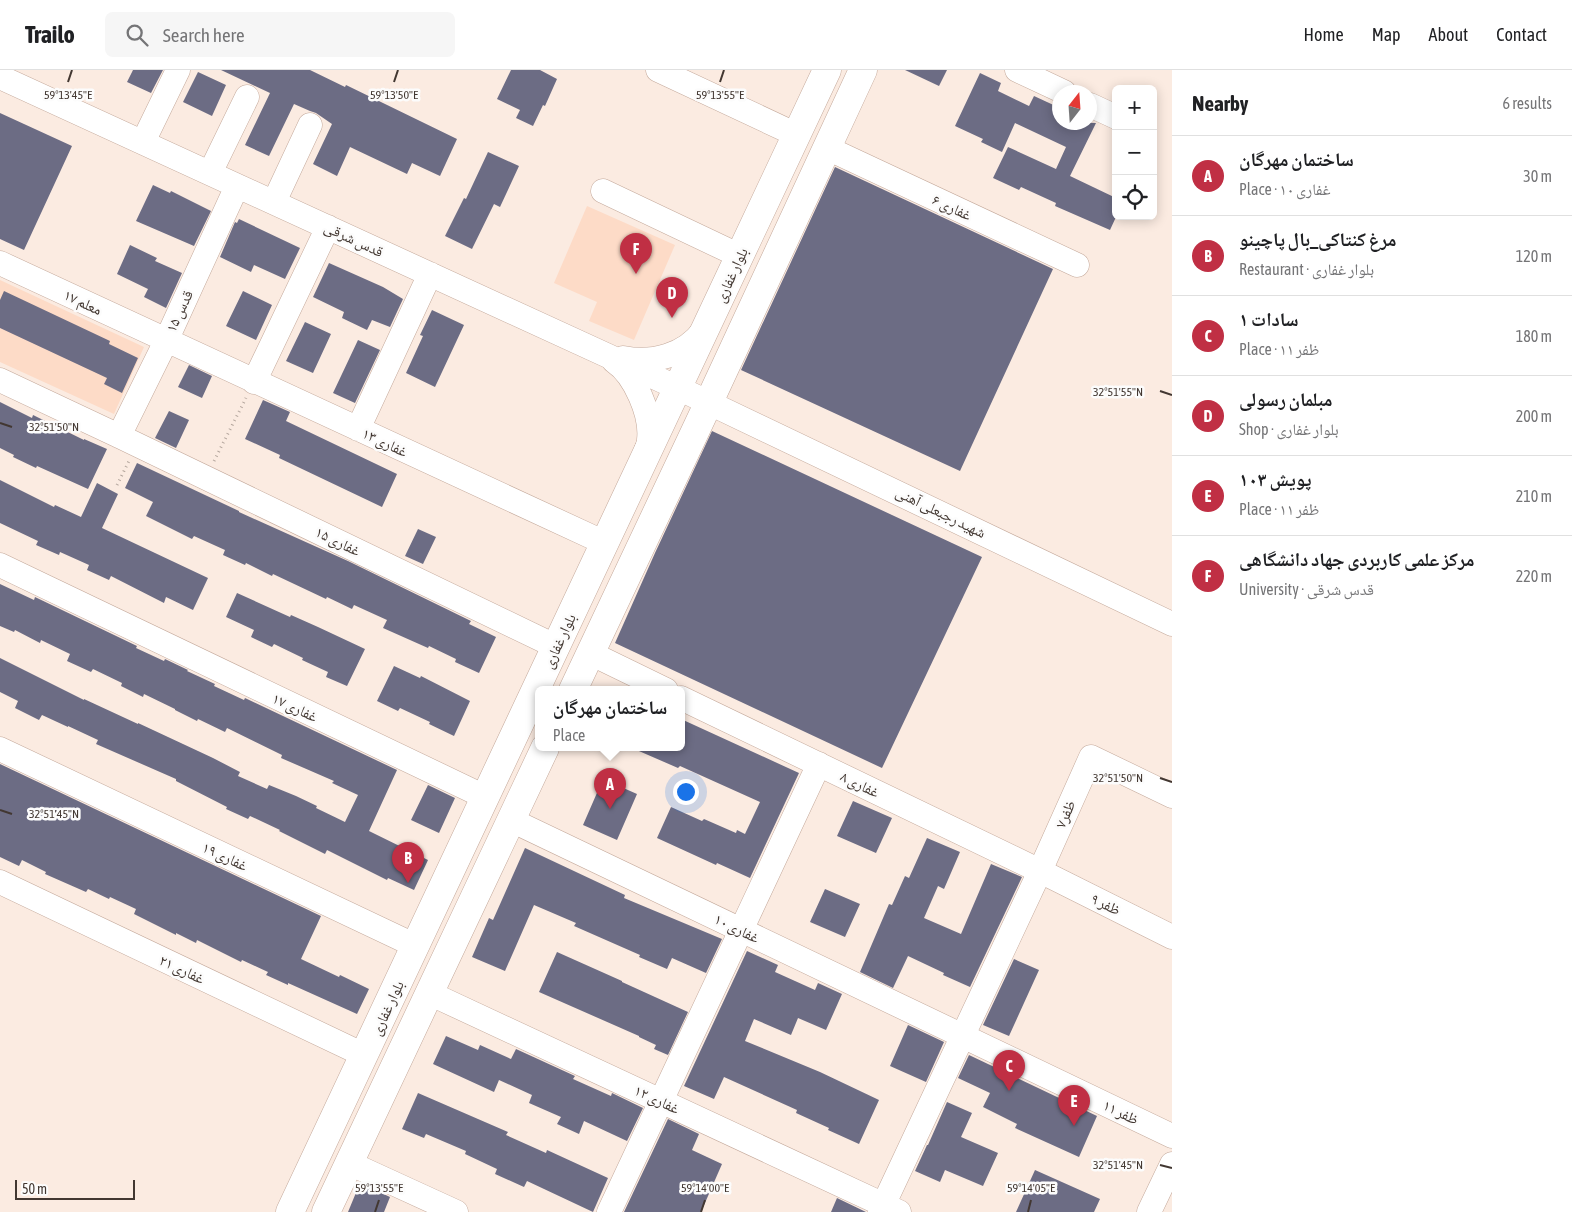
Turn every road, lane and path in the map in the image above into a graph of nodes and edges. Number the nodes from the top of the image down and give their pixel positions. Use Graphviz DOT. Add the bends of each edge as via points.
graph roads {
  1 [pos="178,70"];
  2 [pos="658,70"];
  3 [pos="827,70"];
  4 [pos="863,70"];
  5 [pos="1017,70"];
  6 [pos="0,77"];
  7 [pos="1052,86"];
  8 [pos="247,97"];
  9 [pos="1097,108"];
  10 [pos="1112,115"];
  11 [pos="310,125"];
  12 [pos="797,135"];
  13 [pos="143,142"];
  14 [pos="827,148"];
  15 [pos="210,173"];
  16 [pos="237,186"];
  17 [pos="603,191"];
  18 [pos="274,202"];
  19 [pos="328,227"];
  20 [pos="740,256"];
  21 [pos="0,263"];
  22 [pos="1077,265"];
  23 [pos="430,274"];
  24 [pos="708,324"];
  25 [pos="166,341"];
  26 [pos="605,354"];
  27 [pos="0,380"];
  28 [pos="254,382"];
  29 [pos="678,388"];
  30 [pos="709,402"];
  31 [pos="358,429"];
  32 [pos="128,440"];
  33 [pos="642,465"];
  34 [pos="206,477"];
  35 [pos="117,485"];
  36 [pos="605,543"];
  37 [pos="0,565"];
  38 [pos="1172,624"];
  39 [pos="557,647"];
  40 [pos="590,653"];
  41 [pos="539,686"];
  42 [pos="575,686"];
  43 [pos="658,686"];
  44 [pos="535,693"];
  45 [pos="685,700"];
  46 [pos="0,750"];
  47 [pos="544,751"];
  48 [pos="819,764"];
  49 [pos="1172,796"];
  50 [pos="486,797"];
  51 [pos="511,820"];
  52 [pos="1040,871"];
  53 [pos="0,882"];
  54 [pos="742,930"];
  55 [pos="1172,937"];
  56 [pos="416,946"];
  57 [pos="429,993"];
  58 [pos="963,1036"];
  59 [pos="364,1055"];
  60 [pos="661,1101"];
  61 [pos="1172,1136"];
  62 [pos="349,1163"];
  63 [pos="1172,1164"];
  64 [pos="888,1210"];
  65 [pos="290,1212"];
  66 [pos="326,1212"];
  67 [pos="456,1212"];
  68 [pos="609,1212"];
  69 [pos="1149,1212"];
  1 -- 13 [label="street"];
  2 -- 12 [label="street"];
  3 -- 12 [label="main road, بلوار غفاری"];
  4 -- 14 [label="main road"];
  5 -- 7 [label="street"];
  6 -- 13 [label="street, قدس شرقی"];
  8 -- 15 [label="street"];
  9 -- 10 [label="street"];
  11 -- 18 [label="street"];
  12 -- 20 [label="main road, بلوار غفاری"];
  13 -- 15 [label="street, قدس شرقی"];
  14 -- 22 [label="street, غفاری ۶"];
  14 -- 30 [label="main road"];
  15 -- 16 [label="street, قدس شرقی"];
  16 -- 18 [label="street, قدس شرقی"];
  16 -- 25 [label="street, قدس ۱۵"];
  17 -- 20 [label="street"];
  18 -- 19 [label="street, قدس شرقی"];
  19 -- 23 [label="street, قدس شرقی"];
  19 -- 28 [label="street"];
  20 -- 24 [label="main road, بلوار غفاری"];
  21 -- 25 [label="street, معلم ۱۷"];
  23 -- 26 [label="street, قدس شرقی"];
  23 -- 31 [label="street"];
  24 -- 26 [label="street" via="694,342 664,356 634,360"];
  24 -- 29 [label="main road, بلوار غفاری"];
  25 -- 28 [label="street, غفاری ۱۳"];
  25 -- 32 [label="street, قدس ۱۵"];
  26 -- 29 [label="street, قدس شرقی"];
  26 -- 33 [label="street" via="623,367 642,400 650,440"];
  27 -- 32 [label="street, غفاری ۱۵"];
  28 -- 31 [label="street, غفاری ۱۳"];
  28 -- 34 [label="path"];
  29 -- 30 [label="street, قدس شرقی"];
  29 -- 33 [label="main road, بلوار غفاری"];
  30 -- 38 [label="street, شهید رجبعلی آهنی"];
  30 -- 40 [label="main road"];
  31 -- 36 [label="street, غفاری ۱۳"];
  32 -- 34 [label="street, غفاری ۱۵"];
  32 -- 35 [label="path"];
  33 -- 36 [label="main road, بلوار غفاری"];
  34 -- 39 [label="street, غفاری ۱۵"];
  36 -- 39 [label="main road, بلوار غفاری"];
  37 -- 50 [label="street, غفاری ۱۷"];
  39 -- 41 [label="main road, بلوار غفاری"];
  40 -- 42 [label="main road"];
  40 -- 43 [label="street"];
  44 -- 50 [label="main road, بلوار غفاری"];
  45 -- 48 [label="street, غفاری ۸"];
  46 -- 56 [label="street, غفاری ۱۹"];
  47 -- 51 [label="main road, بلوار غفاری"];
  48 -- 52 [label="street, غفاری ۸"];
  48 -- 54 [label="street"];
  49 -- 52 [label="street, ظفر۷" via="1091,757"];
  50 -- 56 [label="main road, بلوار غفاری"];
  51 -- 54 [label="street, غفاری ۱۰"];
  51 -- 57 [label="main road, بلوار غفاری"];
  52 -- 55 [label="street, ظفر ۹"];
  52 -- 58 [label="street"];
  53 -- 59 [label="street, غفاری ۲۱"];
  54 -- 58 [label="street, غفاری ۱۰"];
  54 -- 60 [label="street"];
  56 -- 59 [label="main road, بلوار غفاری"];
  57 -- 60 [label="street, غفاری ۱۲"];
  57 -- 62 [label="main road, بلوار غفاری"];
  58 -- 61 [label="street, ظفر ۱۱"];
  58 -- 64 [label="street"];
  59 -- 65 [label="main road, بلوار غفاری"];
  60 -- 64 [label="street, غفاری ۱۲"];
  60 -- 68 [label="street"];
  62 -- 66 [label="main road, بلوار غفاری"];
  62 -- 67 [label="street"];
  63 -- 69 [label="street"];
}
